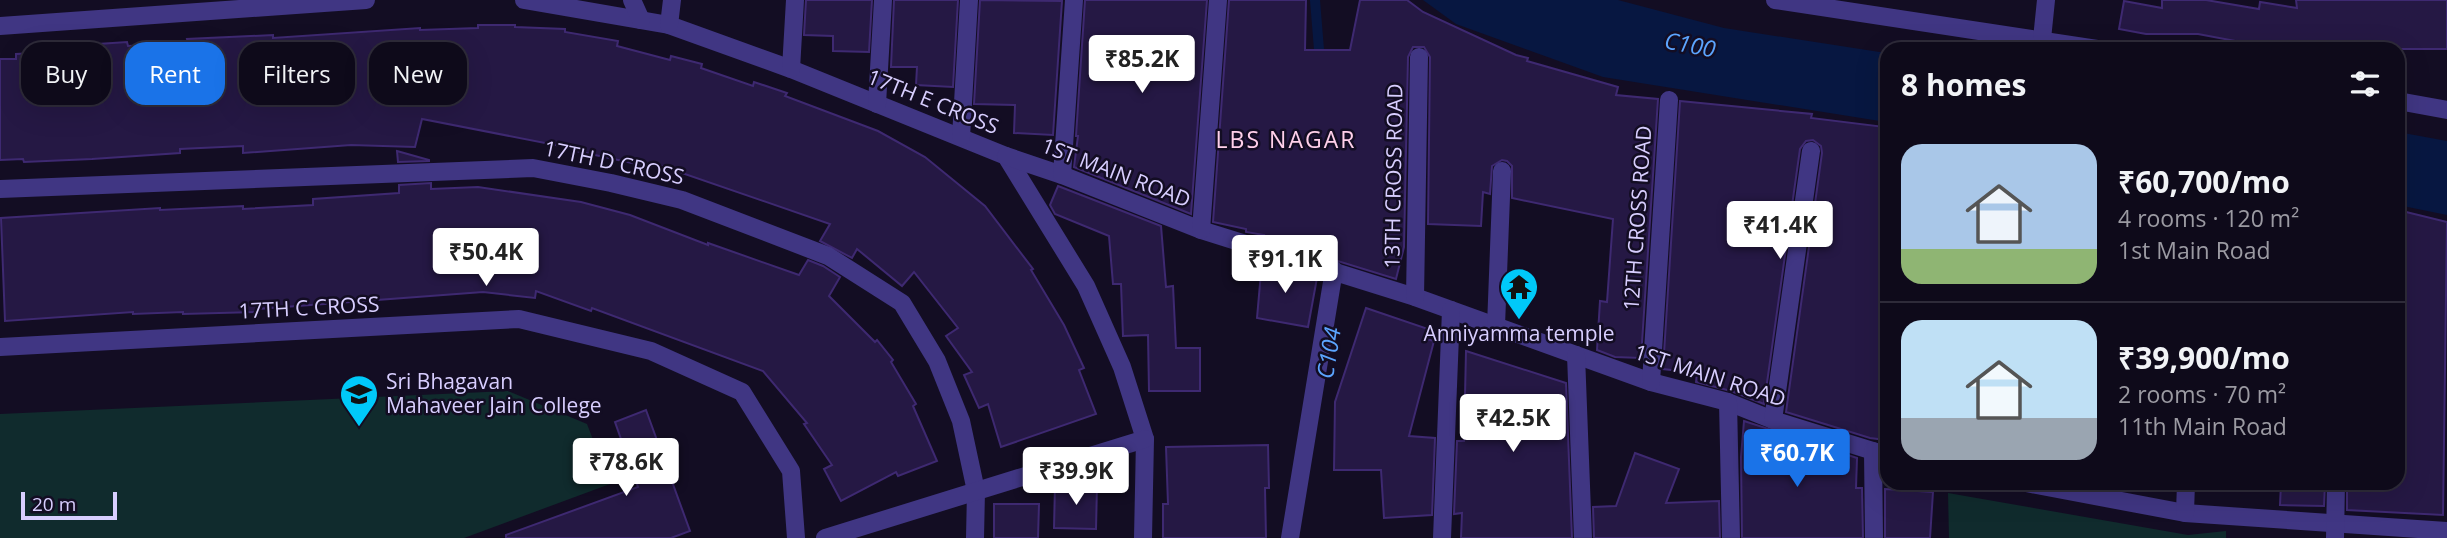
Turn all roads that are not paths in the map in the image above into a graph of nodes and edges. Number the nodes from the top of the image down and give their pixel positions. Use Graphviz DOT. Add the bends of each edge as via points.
graph roads {
  1 [pos="366,0"];
  2 [pos="524,0"];
  3 [pos="632,0"];
  4 [pos="671,0"];
  5 [pos="795,0"];
  6 [pos="883,0"];
  7 [pos="970,0"];
  8 [pos="1074,0"];
  9 [pos="1218,0"];
  10 [pos="1775,0"];
  11 [pos="2046,0"];
  12 [pos="291,2"];
  13 [pos="641,20"];
  14 [pos="669,25"];
  15 [pos="0,26"];
  16 [pos="2042,39"];
  17 [pos="2058,42"];
  18 [pos="1419,57"];
  19 [pos="791,69"];
  20 [pos="1669,100"];
  21 [pos="2405,102"];
  22 [pos="877,104"];
  23 [pos="2447,110"];
  24 [pos="961,137"];
  25 [pos="1811,151"];
  26 [pos="1006,156"];
  27 [pos="1502,171"];
  28 [pos="1062,174"];
  29 [pos="0,189"];
  30 [pos="1201,230"];
  31 [pos="1335,271"];
  32 [pos="1415,297"];
  33 [pos="1451,310"];
  34 [pos="1496,326"];
  35 [pos="0,347"];
  36 [pos="1576,355"];
  37 [pos="1651,382"];
  38 [pos="1728,402"];
  39 [pos="1773,420"];
  40 [pos="1145,439"];
  41 [pos="1880,453"];
  42 [pos="2063,490"];
  43 [pos="2186,490"];
  44 [pos="2336,490"];
  45 [pos="976,491"];
  46 [pos="2185,513"];
  47 [pos="2447,525"];
  48 [pos="2335,531"];
  49 [pos="2447,531"];
  50 [pos="2447,537"];
  51 [pos="796,538"];
  52 [pos="825,538"];
  53 [pos="975,538"];
  54 [pos="1143,538"];
  55 [pos="1290,538"];
  56 [pos="1442,538"];
  57 [pos="1583,538"];
  58 [pos="1731,538"];
  59 [pos="1874,538"];
  1 -- 12 [label="street"];
  2 -- 13 [label="street, 17TH E CROSS"];
  3 -- 13 [label="street"];
  4 -- 14 [label="street"];
  5 -- 19 [label="street"];
  6 -- 22 [label="street"];
  7 -- 24 [label="street"];
  8 -- 28 [label="street"];
  9 -- 30 [label="street"];
  10 -- 16 [label="street"];
  11 -- 16 [label="street"];
  12 -- 15 [label="street"];
  13 -- 14 [label="street, 17TH E CROSS"];
  14 -- 19 [label="street, 17TH E CROSS"];
  16 -- 17 [label="street"];
  18 -- 32 [label="street, 13TH CROSS ROAD"];
  19 -- 22 [label="street, 17TH E CROSS"];
  20 -- 37 [label="street, 12TH CROSS ROAD"];
  21 -- 23 [label="street"];
  22 -- 24 [label="street, 17TH E CROSS"];
  24 -- 26 [label="street, 17TH E CROSS"];
  25 -- 39 [label="street"];
  26 -- 28 [label="street, 1ST MAIN ROAD"];
  26 -- 40 [label="street, 17TH E CROSS" via="1086,286 1122,367"];
  27 -- 34 [label="street"];
  28 -- 30 [label="street, 1ST MAIN ROAD"];
  29 -- 45 [label="street, 17TH D CROSS" via="533,168 682,200 828,256 902,303 937,361 961,421"];
  30 -- 31 [label="street, 1ST MAIN ROAD"];
  31 -- 32 [label="street, 1ST MAIN ROAD"];
  31 -- 55 [label="street"];
  32 -- 33 [label="street, 1ST MAIN ROAD"];
  33 -- 34 [label="street, 1ST MAIN ROAD"];
  33 -- 56 [label="street"];
  34 -- 36 [label="street, 1ST MAIN ROAD"];
  35 -- 51 [label="street, 17TH C CROSS" via="519,319 652,351 742,392 790,471"];
  36 -- 37 [label="street, 1ST MAIN ROAD"];
  36 -- 57 [label="street"];
  37 -- 38 [label="street, 1ST MAIN ROAD"];
  38 -- 39 [label="street, 1ST MAIN ROAD"];
  38 -- 58 [label="street"];
  39 -- 41 [label="street, 1ST MAIN ROAD"];
  40 -- 45 [label="street"];
  40 -- 54 [label="street, 17TH E CROSS"];
  41 -- 59 [label="street"];
  42 -- 46 [label="street"];
  43 -- 46 [label="street"];
  44 -- 48 [label="street"];
  45 -- 52 [label="street"];
  45 -- 53 [label="street, 17TH D CROSS"];
  46 -- 48 [label="street"];
  47 -- 49 [label="street"];
  48 -- 49 [label="street"];
  49 -- 50 [label="street"];
}
